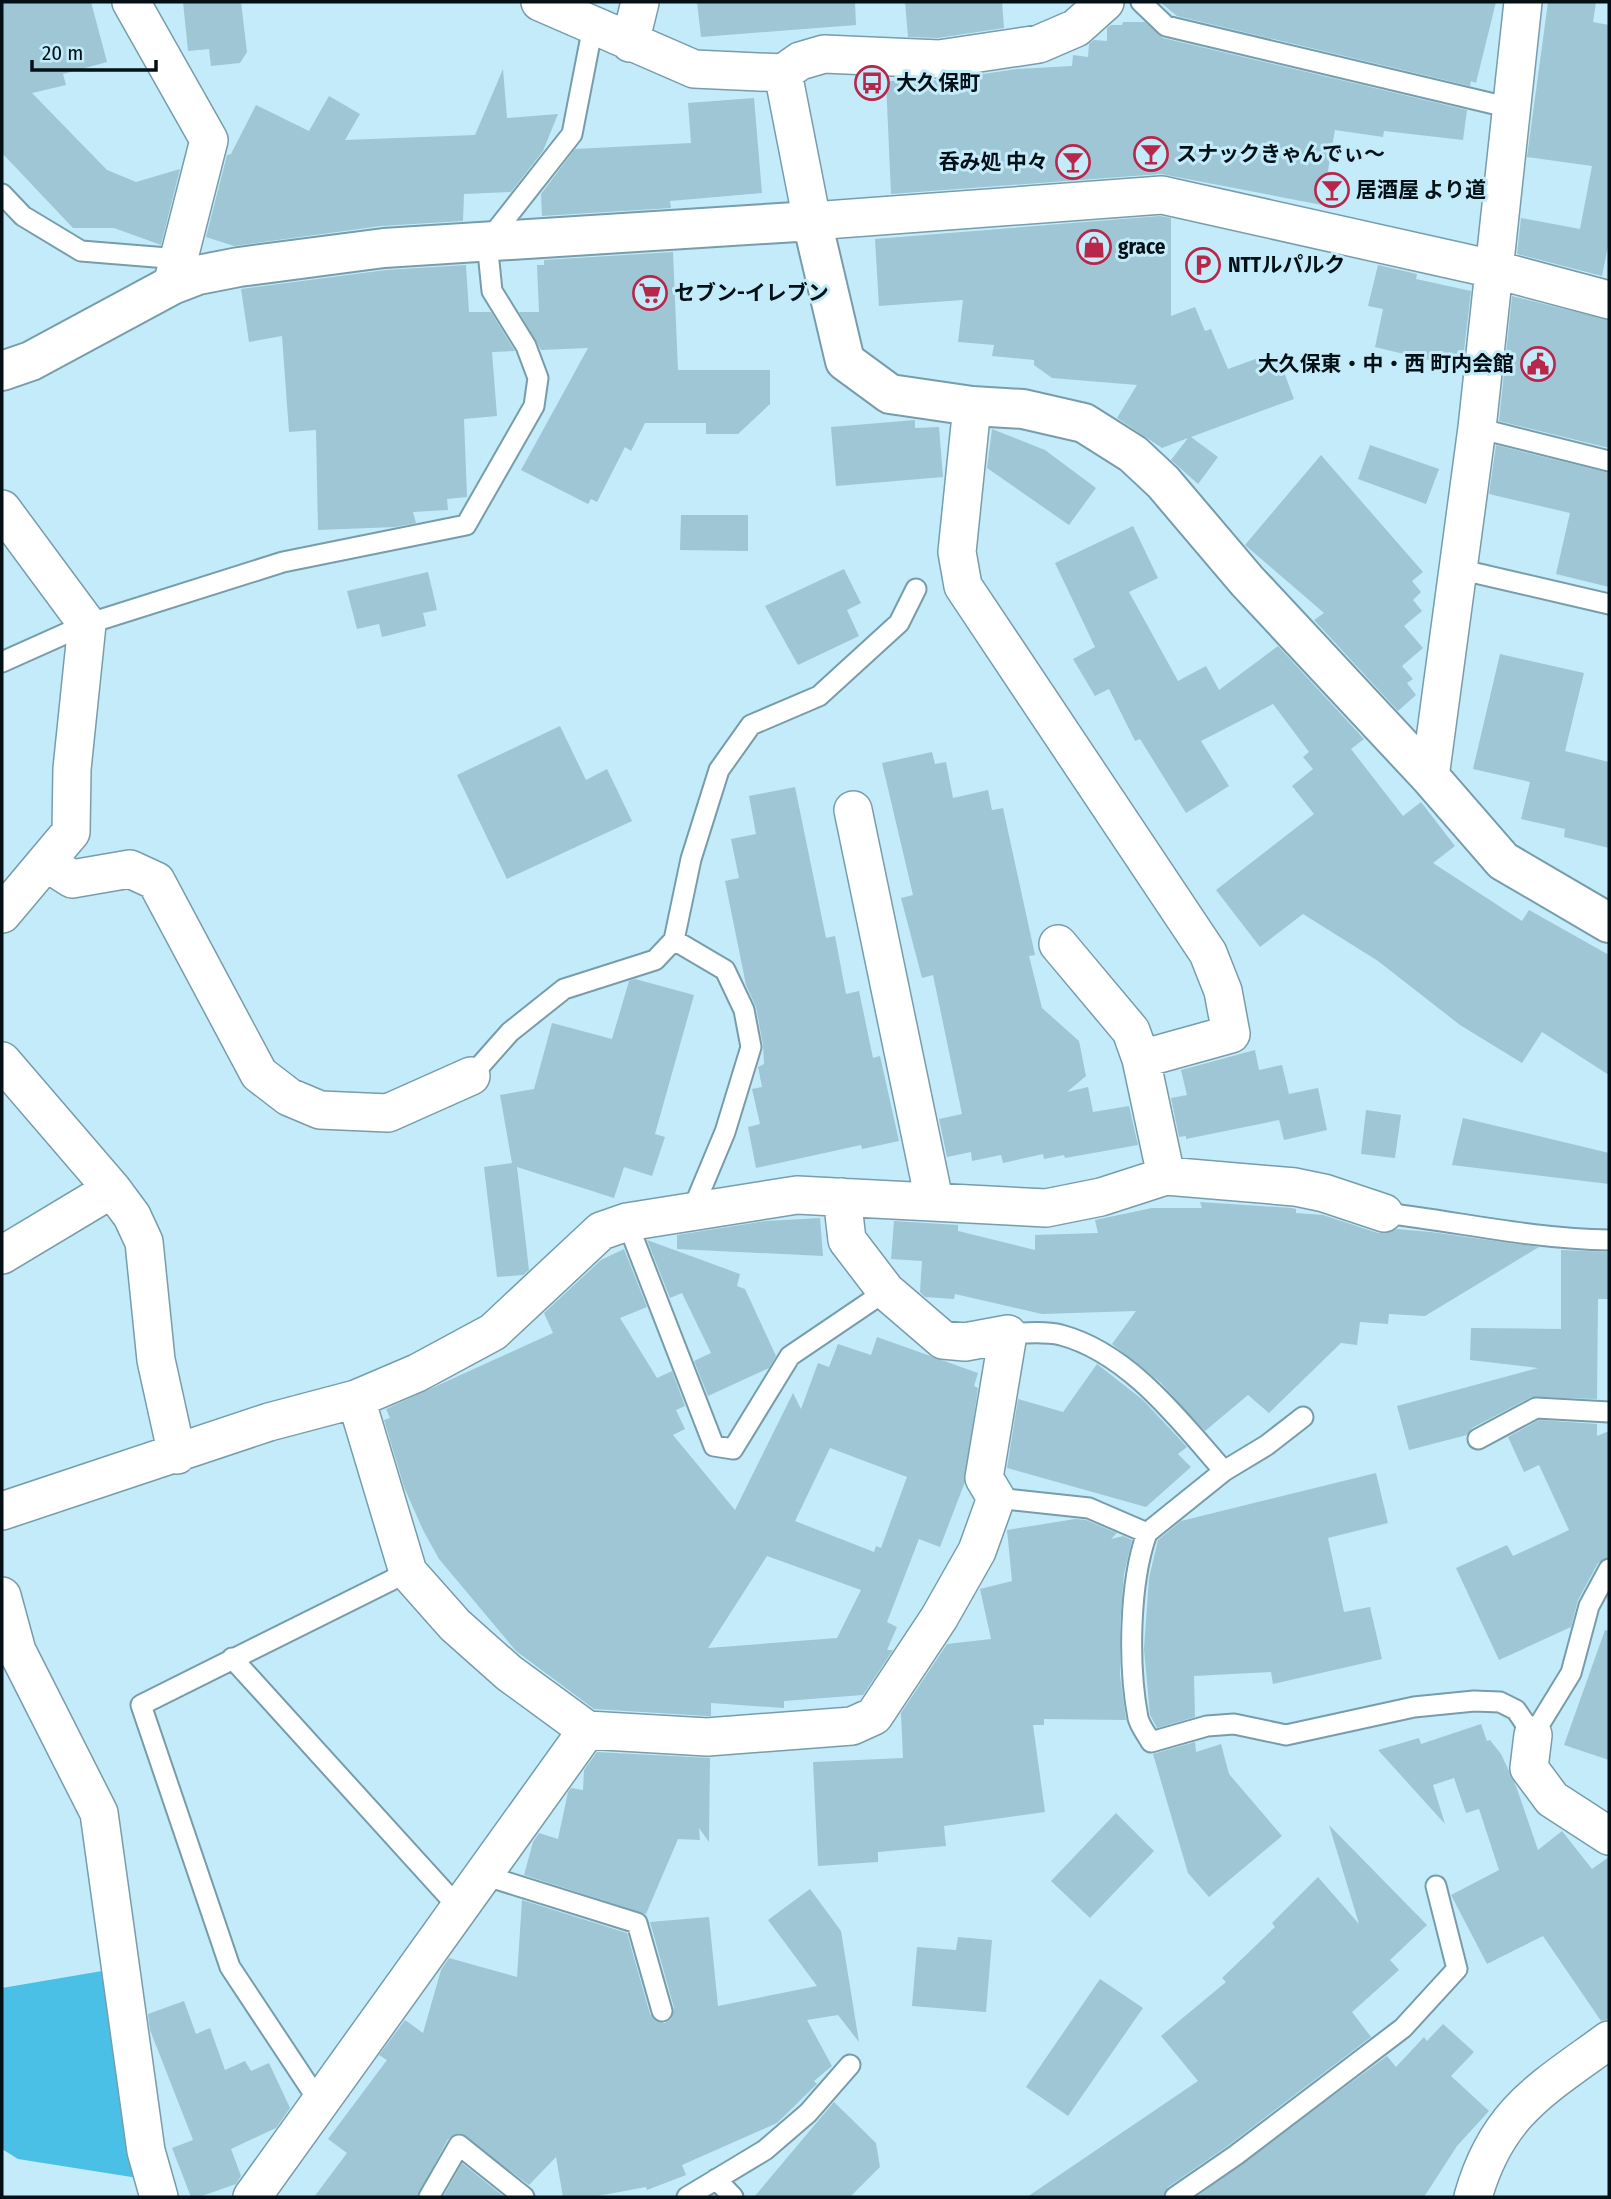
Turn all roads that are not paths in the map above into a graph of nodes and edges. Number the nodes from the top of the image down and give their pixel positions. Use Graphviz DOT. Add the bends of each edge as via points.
graph roads {
  1 [pos="131,2"];
  2 [pos="540,2"];
  3 [pos="640,2"];
  4 [pos="1105,2"];
  5 [pos="1140,2"];
  6 [pos="1523,2"];
  7 [pos="593,26"];
  8 [pos="630,43"];
  9 [pos="783,73"];
  10 [pos="1511,108"];
  11 [pos="2,194"];
  12 [pos="812,221"];
  13 [pos="487,242"];
  14 [pos="1493,269"];
  15 [pos="176,272"];
  16 [pos="1609,300"];
  17 [pos="2,371"];
  18 [pos="972,406"];
  19 [pos="1477,428"];
  20 [pos="1609,461"];
  21 [pos="2,509"];
  22 [pos="1458,569"];
  23 [pos="916,589"];
  24 [pos="1609,604"];
  25 [pos="87,624"];
  26 [pos="2,662"];
  27 [pos="1430,777"];
  28 [pos="853,810"];
  29 [pos="47,863"];
  30 [pos="2,914"];
  31 [pos="1609,923"];
  32 [pos="674,940"];
  33 [pos="1058,944"];
  34 [pos="1141,1059"];
  35 [pos="2,1060"];
  36 [pos="471,1076"];
  37 [pos="1166,1176"];
  38 [pos="112,1189"];
  39 [pos="842,1197"];
  40 [pos="934,1200"];
  41 [pos="692,1211"];
  42 [pos="1384,1213"];
  43 [pos="626,1222"];
  44 [pos="1609,1240"];
  45 [pos="2,1255"];
  46 [pos="886,1291"];
  47 [pos="1008,1334"];
  48 [pos="356,1399"];
  49 [pos="1609,1412"];
  50 [pos="1303,1417"];
  51 [pos="1478,1439"];
  52 [pos="177,1455"];
  53 [pos="1224,1471"];
  54 [pos="996,1498"];
  55 [pos="2,1511"];
  56 [pos="1147,1533"];
  57 [pos="1609,1569"];
  58 [pos="408,1572"];
  59 [pos="2,1596"];
  60 [pos="10,1657"];
  61 [pos="232,1658"];
  62 [pos="587,1730"];
  63 [pos="1533,1735"];
  64 [pos="1609,1808"];
  65 [pos="1609,1836"];
  66 [pos="483,1875"];
  67 [pos="1437,1886"];
  68 [pos="459,1908"];
  69 [pos="662,2011"];
  70 [pos="1609,2040"];
  71 [pos="850,2065"];
  72 [pos="320,2103"];
  73 [pos="716,2179"];
  74 [pos="159,2197"];
  75 [pos="252,2197"];
  76 [pos="429,2197"];
  77 [pos="524,2197"];
  78 [pos="687,2197"];
  79 [pos="733,2197"];
  80 [pos="1175,2197"];
  81 [pos="1473,2197"];
  1 -- 15 [label="street" via="209,140"];
  2 -- 7 [label="street"];
  3 -- 8 [label="street"];
  4 -- 9 [label="street" via="1076,28 1039,44 939,59 824,54 800,61"];
  5 -- 10 [label="lane" via="1166,26"];
  6 -- 10 [label="street"];
  7 -- 8 [label="street"];
  7 -- 13 [label="lane" via="572,134"];
  8 -- 9 [label="street" via="694,69"];
  9 -- 12 [label="street"];
  10 -- 14 [label="street"];
  11 -- 15 [label="lane" via="23,216 81,251"];
  12 -- 13 [label="street"];
  12 -- 14 [label="street" via="1162,195"];
  12 -- 18 [label="street" via="845,361 890,394"];
  13 -- 15 [label="street" via="301,256 198,275"];
  13 -- 25 [label="lane" via="492,291 527,346 538,378 534,406 466,525 283,562"];
  14 -- 16 [label="street"];
  14 -- 19 [label="street"];
  15 -- 17 [label="street" via="31,361"];
  18 -- 27 [label="street" via="1023,409 1083,423 1133,454"];
  18 -- 34 [label="street" via="957,552 963,586 1180,909 1208,953 1223,991 1231,1034"];
  19 -- 20 [label="lane"];
  19 -- 22 [label="street"];
  21 -- 25 [label="street"];
  22 -- 24 [label="lane"];
  22 -- 27 [label="street"];
  23 -- 32 [label="lane" via="899,623 819,696 751,725 719,770 691,859"];
  25 -- 26 [label="lane"];
  25 -- 29 [label="street" via="72,769 71,832"];
  27 -- 31 [label="street" via="1503,861"];
  28 -- 40 [label="street"];
  29 -- 30 [label="street"];
  29 -- 36 [label="street" via="72,879 130,870 156,881 259,1074 289,1097 320,1111 388,1113"];
  32 -- 36 [label="lane" via="655,960 564,989 510,1032"];
  32 -- 41 [label="lane" via="726,970 744,1010 751,1047 726,1132"];
  33 -- 34 [label="street" via="1131,1031"];
  34 -- 37 [label="street"];
  35 -- 38 [label="street"];
  37 -- 40 [label="street" via="1101,1197 1046,1208"];
  37 -- 42 [label="street" via="1295,1187"];
  38 -- 45 [label="street"];
  38 -- 52 [label="street" via="144,1242 156,1360"];
  39 -- 40 [label="street"];
  39 -- 41 [label="street" via="797,1195"];
  39 -- 46 [label="street" via="848,1240"];
  41 -- 43 [label="street"];
  42 -- 44 [label="lane" via="1518,1235"];
  43 -- 46 [label="lane" via="714,1446 733,1449 790,1356"];
  43 -- 48 [label="street" via="601,1231 493,1332"];
  46 -- 47 [label="street" via="943,1340 965,1342"];
  47 -- 53 [label="lane" via="1060,1335 1087,1345 1130,1372"];
  47 -- 54 [label="street" via="984,1478"];
  48 -- 52 [label="street" via="269,1422"];
  48 -- 58 [label="street"];
  49 -- 51 [label="lane" via="1536,1408"];
  50 -- 53 [label="lane" via="1267,1446"];
  52 -- 55 [label="street"];
  53 -- 56 [label="lane"];
  54 -- 56 [label="lane" via="1088,1508"];
  54 -- 62 [label="street" via="977,1550 939,1618 874,1716 852,1726 707,1737"];
  56 -- 63 [label="lane" via="1138,1558 1133,1671 1139,1721 1151,1742 1207,1726 1234,1724 1286,1735 1357,1717 1474,1701 1500,1702 1516,1710"];
  57 -- 63 [label="lane" via="1595,1589 1571,1673"];
  58 -- 61 [label="lane"];
  58 -- 62 [label="street" via="454,1625 499,1665"];
  59 -- 60 [label="street"];
  60 -- 74 [label="street" via="99,1813 146,2151"];
  61 -- 68 [label="lane"];
  61 -- 72 [label="lane" via="141,1705 230,1967"];
  62 -- 66 [label="street"];
  63 -- 64 [label="street" via="1566,1784"];
  63 -- 65 [label="street" via="1529,1768 1552,1799"];
  66 -- 68 [label="street"];
  66 -- 69 [label="lane" via="637,1923"];
  67 -- 80 [label="lane" via="1457,1969 1403,2028"];
  68 -- 72 [label="street"];
  70 -- 81 [label="street" via="1530,2097 1503,2127"];
  71 -- 73 [label="lane" via="799,2121 765,2150"];
  72 -- 75 [label="street"];
  73 -- 78 [label="lane"];
  73 -- 79 [label="lane"];
  76 -- 77 [label="lane" via="459,2145"];
}
